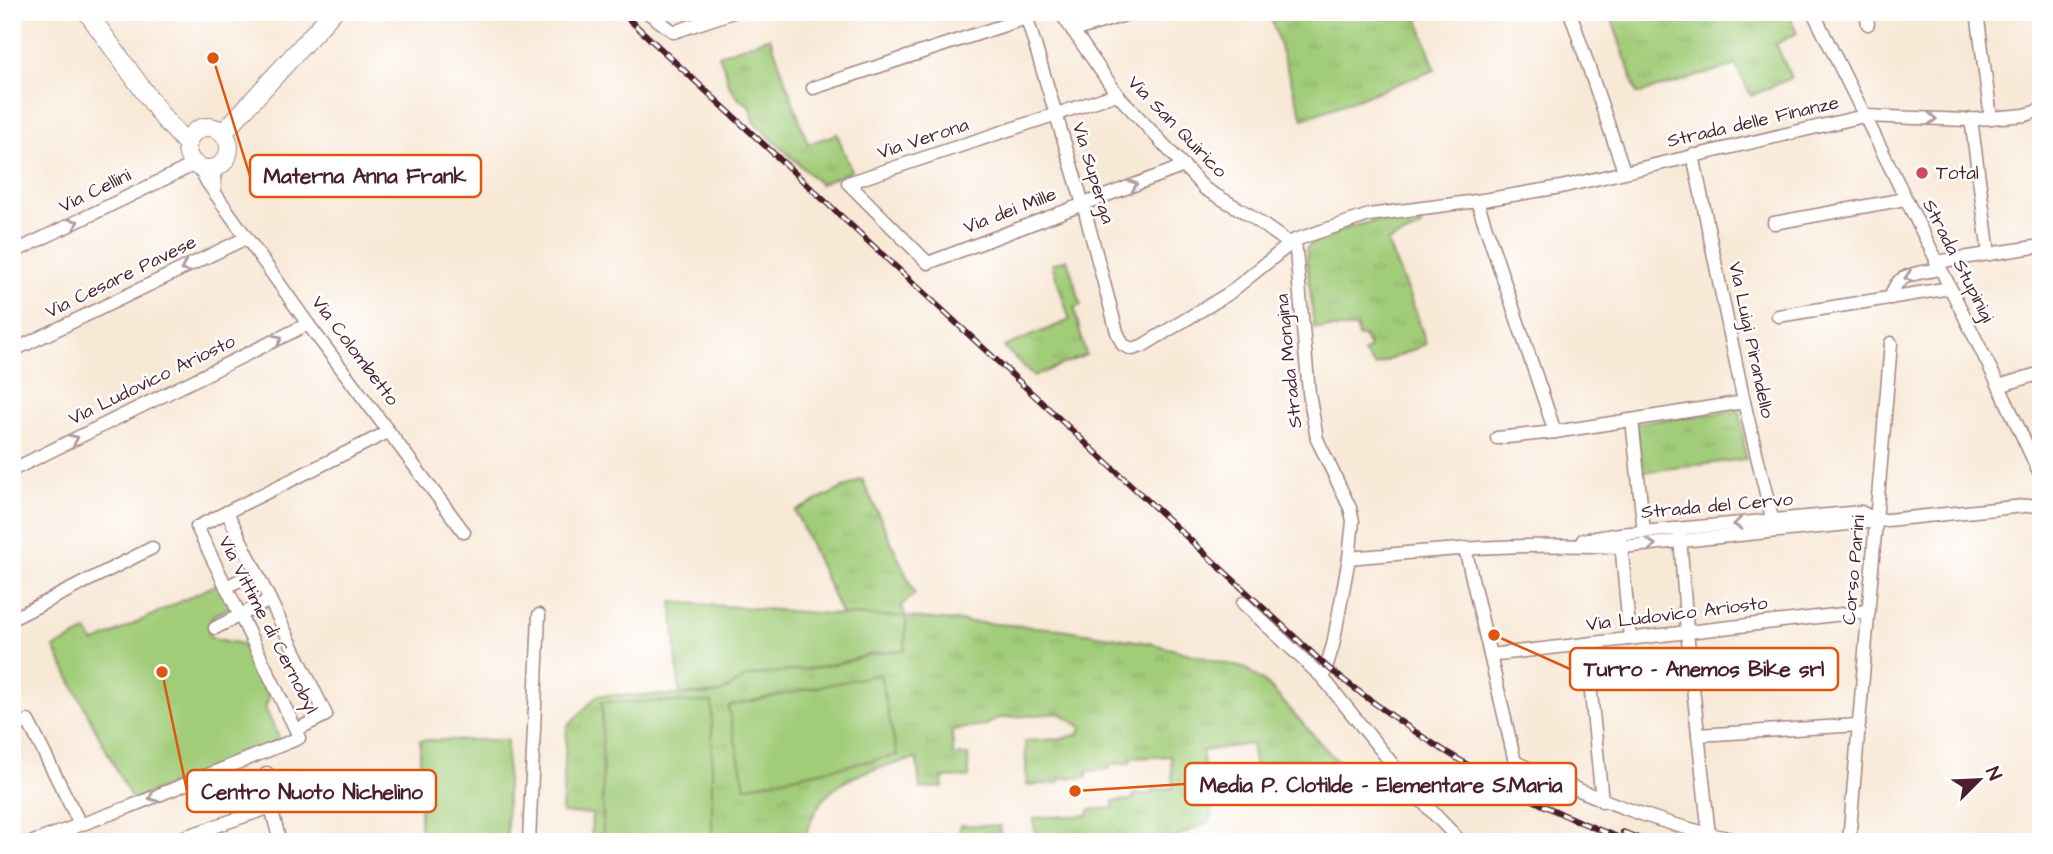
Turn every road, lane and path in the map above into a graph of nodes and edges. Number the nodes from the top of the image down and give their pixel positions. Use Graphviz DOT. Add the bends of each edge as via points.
graph roads {
  1 [pos="87,12"];
  2 [pos="333,12"];
  3 [pos="647,12"];
  4 [pos="733,12"];
  5 [pos="1060,12"];
  6 [pos="1134,12"];
  7 [pos="1570,12"];
  8 [pos="1813,12"];
  9 [pos="1977,12"];
  10 [pos="1026,14"];
  11 [pos="1073,31"];
  12 [pos="813,88"];
  13 [pos="1117,94"];
  14 [pos="153,105"];
  15 [pos="2041,110"];
  16 [pos="1055,116"];
  17 [pos="1864,116"];
  18 [pos="1991,118"];
  19 [pos="1971,119"];
  20 [pos="201,128"];
  21 [pos="223,133"];
  22 [pos="187,144"];
  23 [pos="1693,155"];
  24 [pos="197,166"];
  25 [pos="219,166"];
  26 [pos="1184,166"];
  27 [pos="1624,171"];
  28 [pos="215,194"];
  29 [pos="1905,199"];
  30 [pos="1477,201"];
  31 [pos="1083,204"];
  32 [pos="1774,223"];
  33 [pos="246,238"];
  34 [pos="1293,242"];
  35 [pos="2041,246"];
  36 [pos="12,253"];
  37 [pos="1989,254"];
  38 [pos="928,263"];
  39 [pos="1938,266"];
  40 [pos="1950,288"];
  41 [pos="1891,298"];
  42 [pos="1778,316"];
  43 [pos="308,324"];
  44 [pos="1891,343"];
  45 [pos="1123,345"];
  46 [pos="12,351"];
  47 [pos="2041,373"];
  48 [pos="1999,386"];
  49 [pos="1744,402"];
  50 [pos="1632,419"];
  51 [pos="388,432"];
  52 [pos="1555,432"];
  53 [pos="1497,438"];
  54 [pos="2025,441"];
  55 [pos="2041,449"];
  56 [pos="2041,462"];
  57 [pos="12,470"];
  58 [pos="2041,476"];
  59 [pos="2039,505"];
  60 [pos="227,512"];
  61 [pos="1877,521"];
  62 [pos="1773,526"];
  63 [pos="464,532"];
  64 [pos="1644,533"];
  65 [pos="1680,536"];
  66 [pos="1621,541"];
  67 [pos="152,548"];
  68 [pos="1465,548"];
  69 [pos="1349,558"];
  70 [pos="257,572"];
  71 [pos="226,586"];
  72 [pos="270,600"];
  73 [pos="1243,603"];
  74 [pos="1869,611"];
  75 [pos="240,615"];
  76 [pos="539,615"];
  77 [pos="12,619"];
  78 [pos="215,628"];
  79 [pos="1687,632"];
  80 [pos="1630,639"];
  81 [pos="1586,644"];
  82 [pos="1490,655"];
  83 [pos="1323,678"];
  84 [pos="1859,725"];
  85 [pos="12,729"];
  86 [pos="296,730"];
  87 [pos="1698,735"];
  88 [pos="267,773"];
  89 [pos="1602,801"];
  90 [pos="271,807"];
  91 [pos="80,824"];
  92 [pos="12,835"];
  93 [pos="1709,835"];
  94 [pos="1458,841"];
  95 [pos="16,842"];
  96 [pos="33,842"];
  97 [pos="170,842"];
  98 [pos="280,842"];
  99 [pos="528,842"];
  100 [pos="1748,842"];
  101 [pos="1849,842"];
  1 -- 14 [label="street, Via Colombetto"];
  2 -- 21 [label="street"];
  3 -- 4 [label="street" via="674,32"];
  5 -- 11 [label="street, Via San Quirico"];
  6 -- 11 [label="street"];
  7 -- 27 [label="street"];
  8 -- 17 [label="street, Strada Stupinigi"];
  9 -- 18 [label="street"];
  10 -- 12 [label="street"];
  10 -- 16 [label="street, Via Superga"];
  11 -- 13 [label="street, Via San Quirico"];
  13 -- 16 [label="street, Via Verona"];
  13 -- 26 [label="street, Via San Quirico"];
  14 -- 20 [label="street, Via Colombetto" via="174,120"];
  14 -- 22 [label="street, Via Colombetto"];
  15 -- 18 [label="street, Strada delle Finanze"];
  16 -- 31 [label="street, Via Superga"];
  16 -- 38 [label="street, Via Verona" via="848,183"];
  17 -- 19 [label="street, Strada delle Finanze, one-way"];
  17 -- 23 [label="street, Strada delle Finanze"];
  17 -- 29 [label="street, Strada Stupinigi"];
  18 -- 19 [label="street, Strada delle Finanze"];
  19 -- 37 [label="street"];
  20 -- 21 [label="street, Via Colombetto"];
  20 -- 22 [label="street"];
  21 -- 25 [label="street" via="229,153"];
  22 -- 24 [label="street, Via Colombetto" via="188,155"];
  23 -- 27 [label="street, Strada delle Finanze"];
  23 -- 49 [label="street, Via Luigi Pirandello"];
  24 -- 25 [label="street"];
  24 -- 28 [label="street, Via Colombetto"];
  36 -- 24 [label="street, Via Cellini, one-way"];
  25 -- 28 [label="street" via="214,173"];
  31 -- 26 [label="street, Via dei Mille, one-way"];
  26 -- 34 [label="street, Via San Quirico" via="1205,189"];
  27 -- 30 [label="street, Strada delle Finanze"];
  28 -- 33 [label="street, Via Colombetto"];
  29 -- 32 [label="street"];
  29 -- 39 [label="street, Strada Stupinigi"];
  30 -- 34 [label="street, Strada delle Finanze" via="1369,215"];
  30 -- 52 [label="street"];
  31 -- 38 [label="street, Via dei Mille"];
  31 -- 45 [label="street, Via Superga"];
  33 -- 43 [label="street, Via Colombetto"];
  33 -- 46 [label="street, Via Cesare Pavese, one-way"];
  34 -- 45 [label="street, Strada delle Finanze" via="1228,293 1142,346 1132,349"];
  34 -- 69 [label="street, Strada Mongina" via="1317,439 1350,508"];
  35 -- 37 [label="street"];
  37 -- 39 [label="street"];
  39 -- 40 [label="street, Strada Stupinigi"];
  39 -- 41 [label="street, one-way" via="1899,280"];
  40 -- 41 [label="street"];
  40 -- 48 [label="street, Strada Stupinigi"];
  41 -- 42 [label="street"];
  43 -- 51 [label="street, Via Colombetto"];
  57 -- 43 [label="street, Via Ludovico Ariosto, one-way"];
  44 -- 61 [label="street, Corso Parini"];
  47 -- 48 [label="street"];
  48 -- 54 [label="street, Strada Stupinigi"];
  49 -- 50 [label="street"];
  49 -- 62 [label="street, Via Luigi Pirandello"];
  50 -- 52 [label="street"];
  50 -- 64 [label="street"];
  51 -- 60 [label="street, Via Vittime di Cernobyl"];
  51 -- 63 [label="street, Via Colombetto"];
  52 -- 53 [label="street"];
  54 -- 55 [label="street"];
  54 -- 56 [label="street, Strada Stupinigi"];
  54 -- 58 [label="street, Strada Stupinigi"];
  59 -- 61 [label="street, Strada del Cervo"];
  60 -- 70 [label="street, Via Vittime di Cernobyl"];
  60 -- 71 [label="street, Via Vittime di Cernobyl" via="197,527"];
  61 -- 62 [label="street, Strada del Cervo"];
  61 -- 74 [label="street, Corso Parini"];
  62 -- 65 [label="street, Strada del Cervo"];
  64 -- 65 [label="street, Strada del Cervo"];
  64 -- 66 [label="street, Strada del Cervo"];
  66 -- 65 [label="street, Strada del Cervo, one-way"];
  65 -- 79 [label="street"];
  66 -- 68 [label="street, Strada del Cervo"];
  66 -- 80 [label="street"];
  67 -- 77 [label="street"];
  68 -- 69 [label="street, Strada del Cervo"];
  68 -- 82 [label="street"];
  69 -- 83 [label="street, Strada Mongina"];
  70 -- 71 [label="street"];
  70 -- 72 [label="street, Via Vittime di Cernobyl"];
  71 -- 75 [label="street, Via Vittime di Cernobyl"];
  72 -- 75 [label="street"];
  72 -- 86 [label="street, Via Vittime di Cernobyl" via="326,715"];
  73 -- 83 [label="street"];
  74 -- 79 [label="street, Via Ludovico Ariosto"];
  74 -- 84 [label="street, Corso Parini"];
  75 -- 78 [label="street"];
  75 -- 86 [label="street, Via Vittime di Cernobyl"];
  76 -- 99 [label="street"];
  79 -- 80 [label="street, Via Ludovico Ariosto"];
  79 -- 87 [label="street"];
  80 -- 81 [label="street, Via Ludovico Ariosto"];
  81 -- 82 [label="street, Via Ludovico Ariosto"];
  81 -- 89 [label="street"];
  82 -- 89 [label="street" via="1515,762"];
  83 -- 94 [label="street"];
  84 -- 87 [label="street"];
  84 -- 101 [label="street, Corso Parini"];
  85 -- 91 [label="street" via="28,721"];
  86 -- 91 [label="street, one-way" via="299,738"];
  87 -- 93 [label="street"];
  88 -- 90 [label="street"];
  89 -- 93 [label="street"];
  90 -- 97 [label="street"];
  90 -- 98 [label="street"];
  91 -- 96 [label="street"];
  92 -- 95 [label="street"];
  93 -- 100 [label="street"];
}
